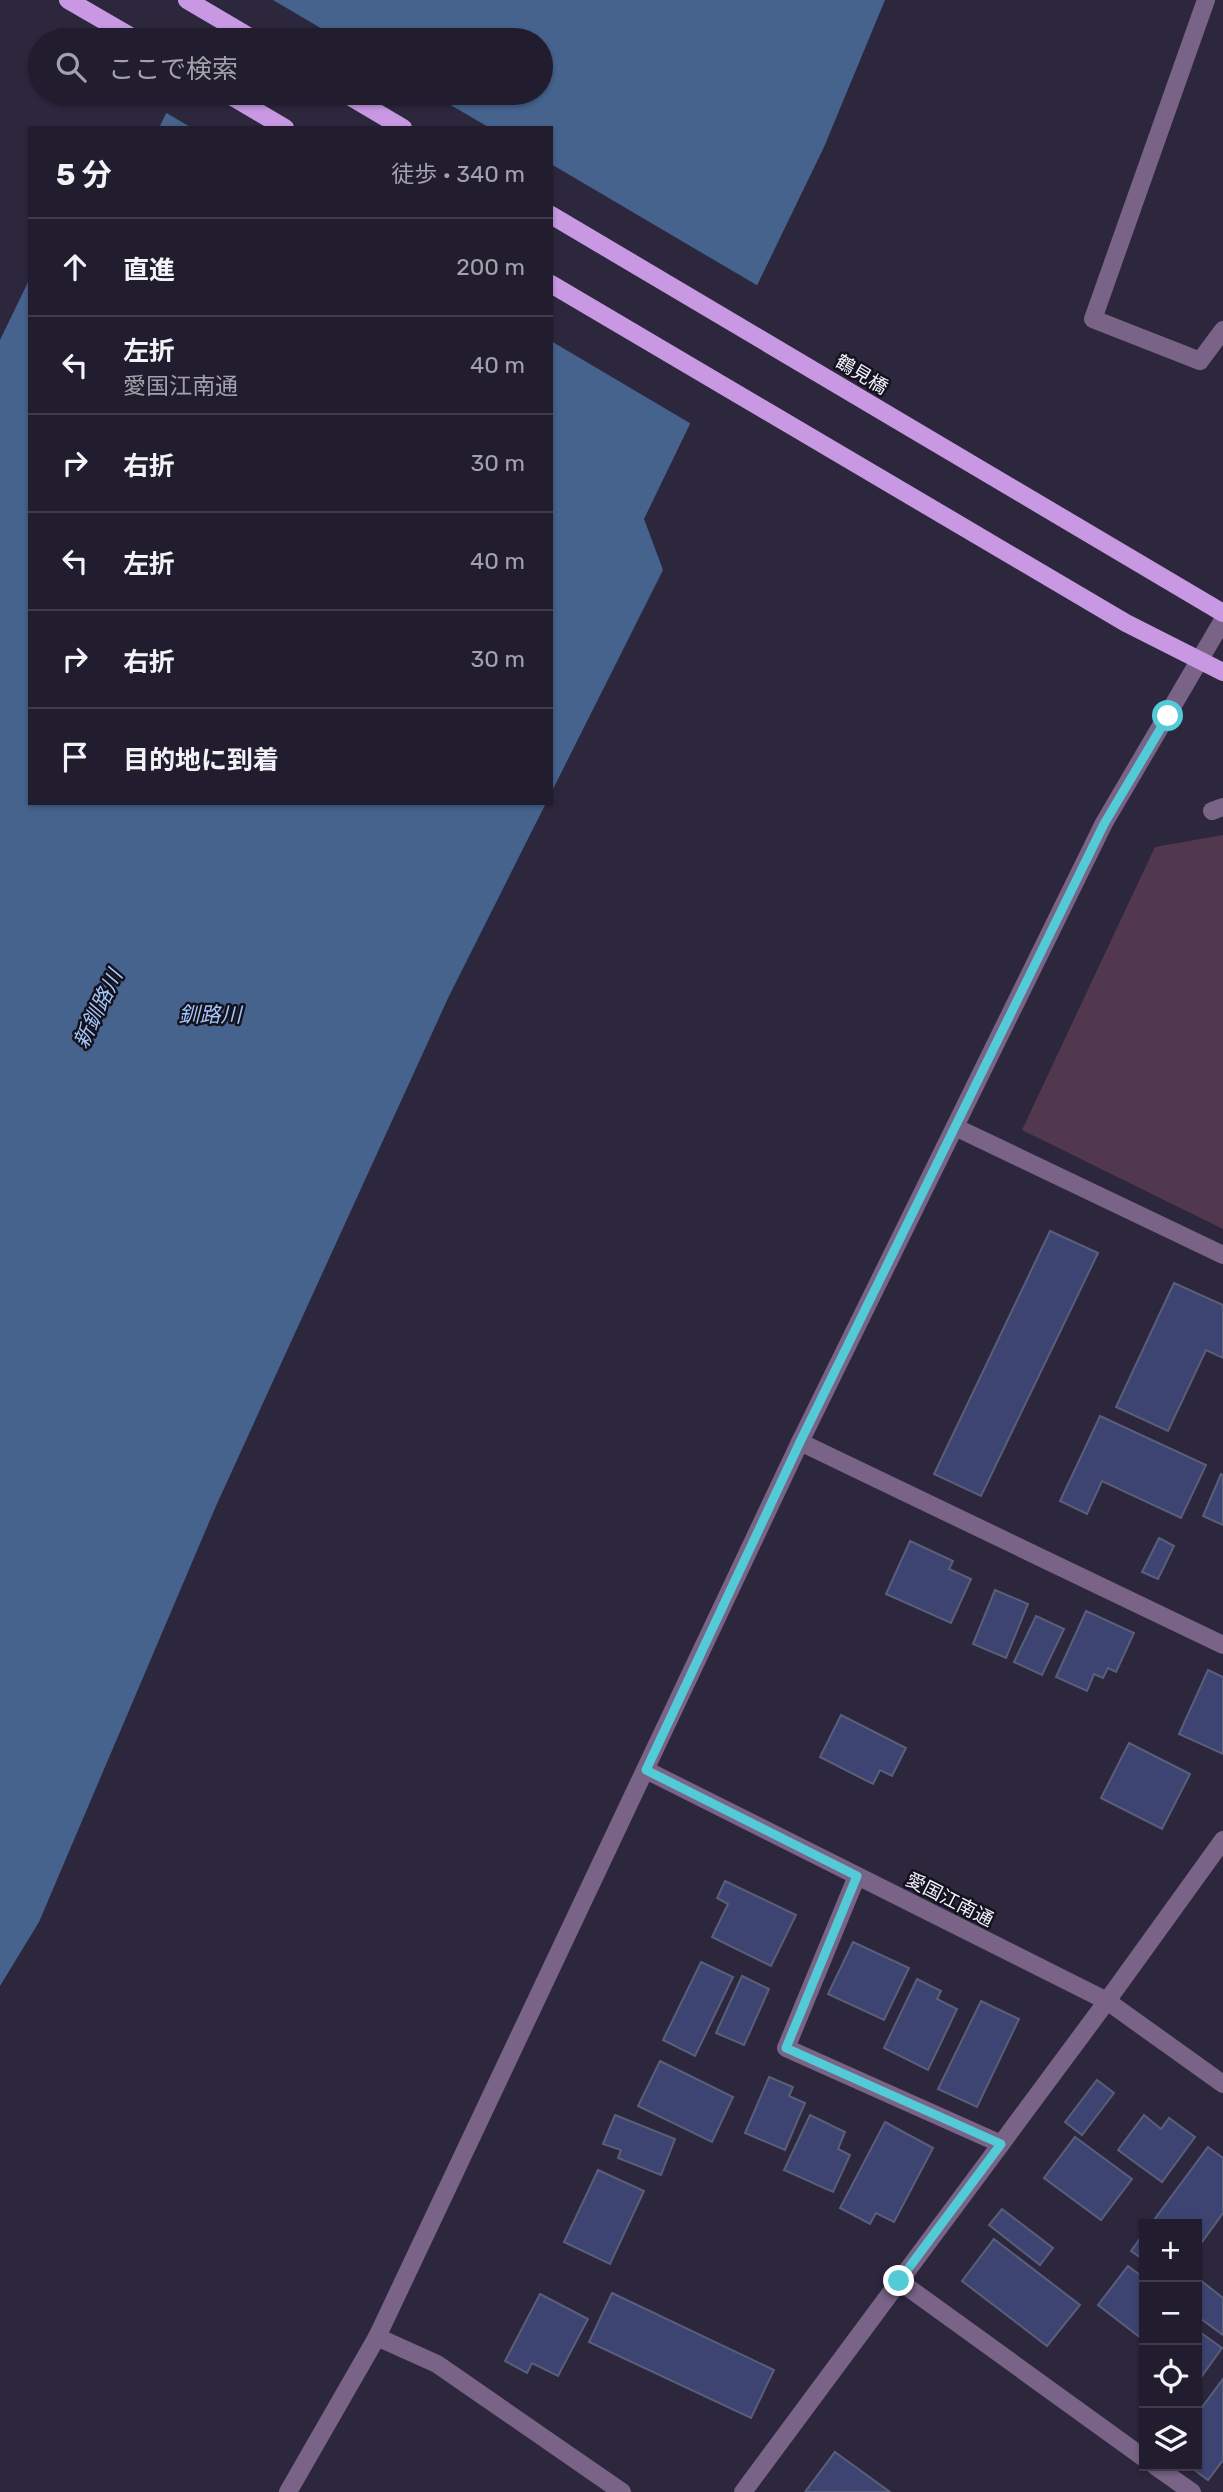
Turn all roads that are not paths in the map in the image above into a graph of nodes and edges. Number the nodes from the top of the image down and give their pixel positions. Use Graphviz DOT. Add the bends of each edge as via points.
graph roads {
  1 [pos="68,0"];
  2 [pos="187,0"];
  3 [pos="1206,0"];
  4 [pos="116,28"];
  5 [pos="235,28"];
  6 [pos="246,105"];
  7 [pos="364,105"];
  8 [pos="282,126"];
  9 [pos="400,126"];
  10 [pos="553,216"];
  11 [pos="553,285"];
  12 [pos="1223,330"];
  13 [pos="1223,613"];
  14 [pos="1223,620"];
  15 [pos="1199,660"];
  16 [pos="1223,672"];
  17 [pos="955,1127"];
  18 [pos="1223,1255"];
  19 [pos="800,1442"];
  20 [pos="1223,1645"];
  21 [pos="646,1770"];
  22 [pos="1223,1840"];
  23 [pos="857,1876"];
  24 [pos="1107,2001"];
  25 [pos="1223,2084"];
  26 [pos="1001,2144"];
  27 [pos="899,2281"];
  28 [pos="377,2337"];
  29 [pos="1139,2454"];
  30 [pos="1162,2471"];
  31 [pos="288,2492"];
  32 [pos="622,2492"];
  33 [pos="743,2492"];
  34 [pos="1192,2492"];
  1 -- 4 [label="main road"];
  2 -- 5 [label="main road"];
  3 -- 12 [label="street" via="1093,319 1199,361"];
  6 -- 8 [label="main road"];
  7 -- 9 [label="main road"];
  10 -- 13 [label="main road, 鶴見橋"];
  11 -- 15 [label="main road" via="1126,623"];
  14 -- 15 [label="street"];
  15 -- 16 [label="main road"];
  15 -- 17 [label="street" via="1104,824"];
  17 -- 18 [label="street"];
  17 -- 19 [label="street"];
  19 -- 20 [label="street"];
  19 -- 21 [label="street"];
  21 -- 23 [label="street, 愛国江南通"];
  21 -- 28 [label="street"];
  22 -- 24 [label="street"];
  23 -- 24 [label="street, 愛国江南通"];
  23 -- 26 [label="street" via="786,2048"];
  24 -- 25 [label="street, 愛国江南通"];
  24 -- 26 [label="street"];
  26 -- 27 [label="street"];
  27 -- 29 [label="street"];
  27 -- 33 [label="street"];
  28 -- 31 [label="street"];
  28 -- 32 [label="street" via="437,2364"];
  30 -- 34 [label="street"];
}
